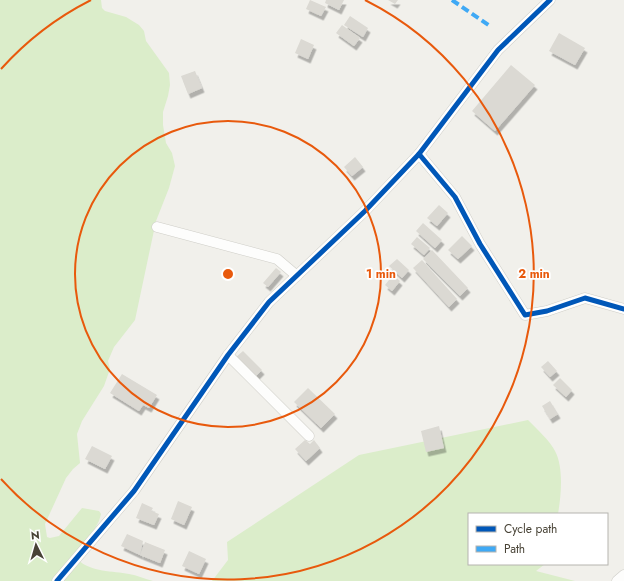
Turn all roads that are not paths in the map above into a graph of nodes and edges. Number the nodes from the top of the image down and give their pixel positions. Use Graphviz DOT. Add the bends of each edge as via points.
graph roads {
  1 [pos="550,0"];
  2 [pos="419,154"];
  3 [pos="157,227"];
  4 [pos="297,276"];
  5 [pos="624,309"];
  6 [pos="228,355"];
  7 [pos="308,436"];
  8 [pos="624,574"];
  9 [pos="57,581"];
  10 [pos="617,581"];
  1 -- 2 [label="street" via="498,50"];
  2 -- 4 [label="street" via="365,211"];
  2 -- 5 [label="street" via="455,197 480,244 525,315 547,311 585,298"];
  3 -- 4 [label="street" via="276,259"];
  4 -- 6 [label="street" via="269,302"];
  6 -- 7 [label="street"];
  6 -- 9 [label="street" via="134,490"];
  8 -- 10 [label="street"];
}
